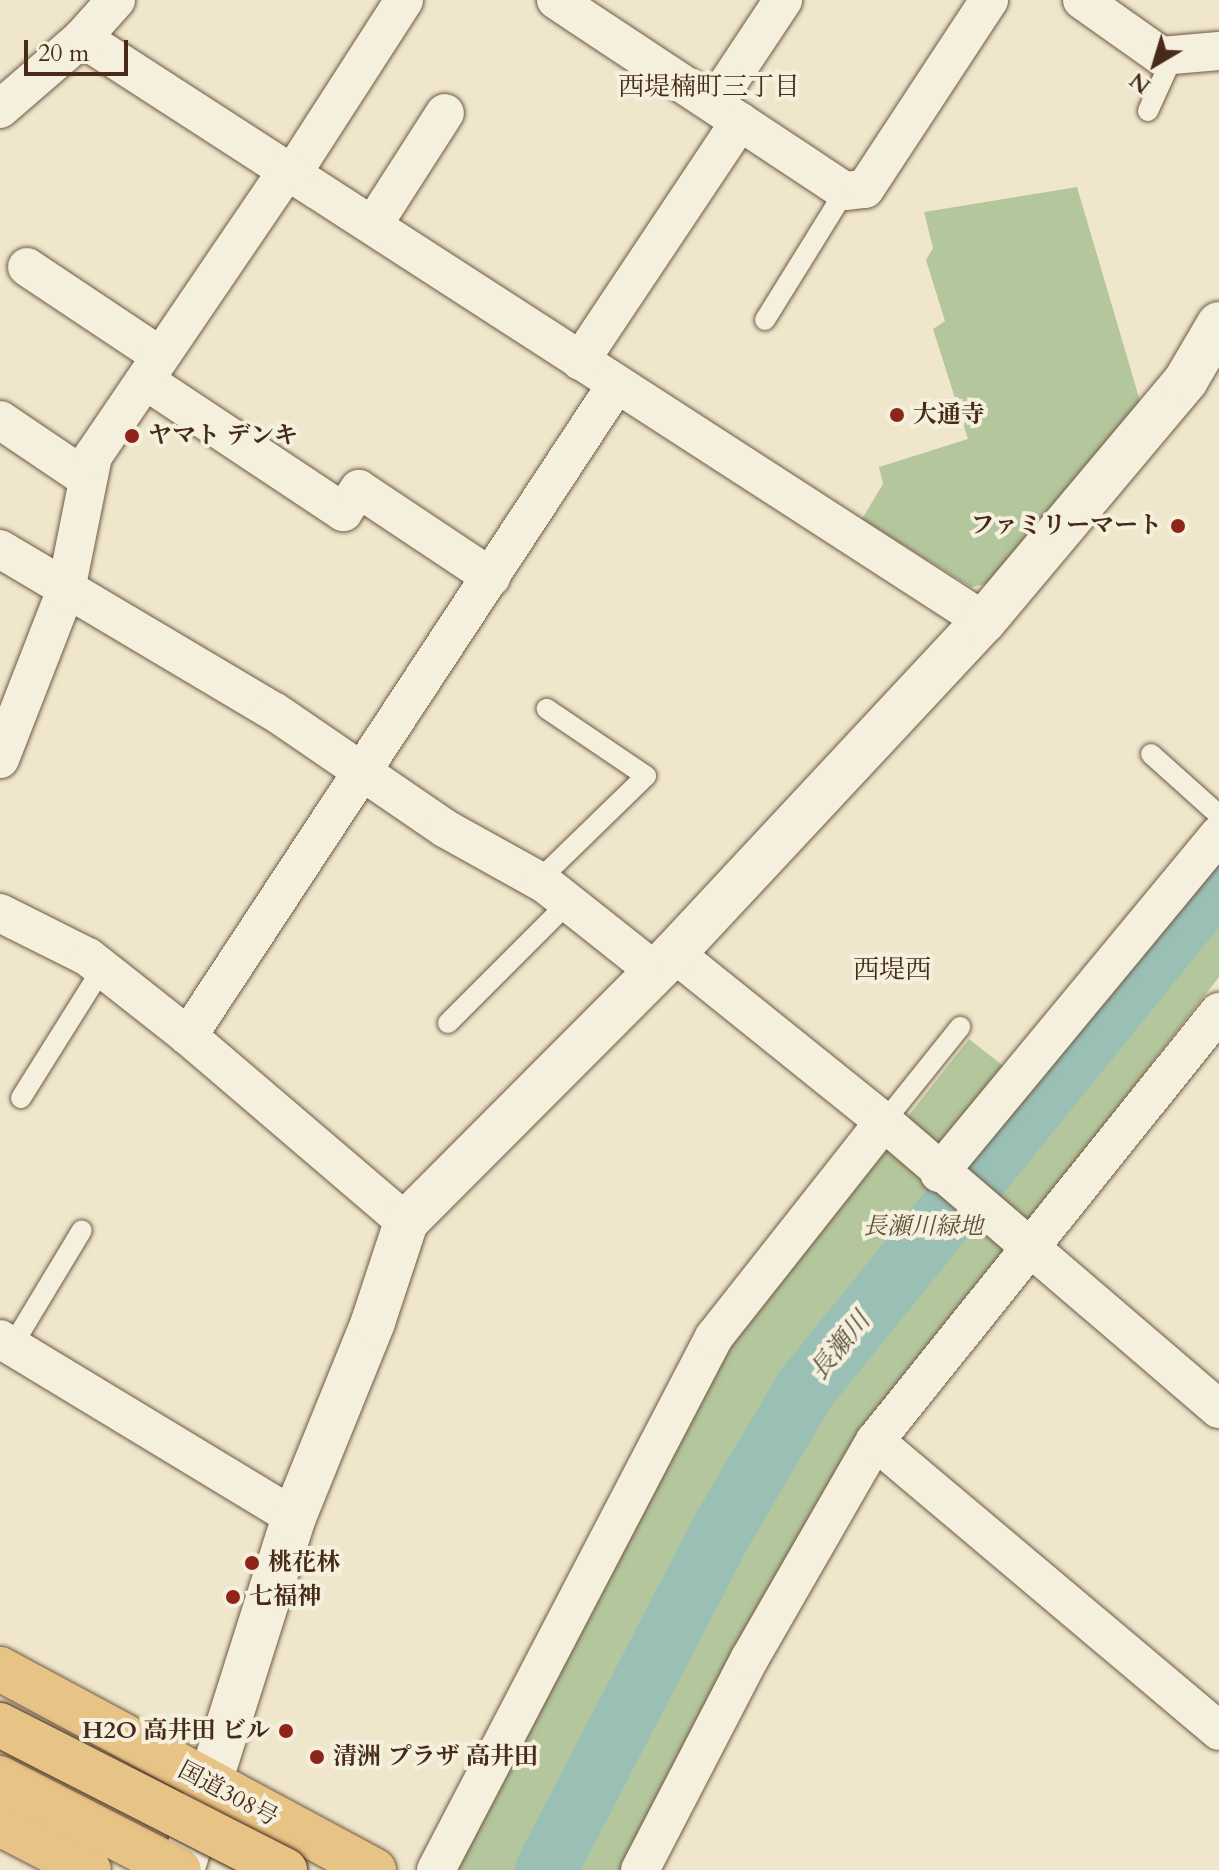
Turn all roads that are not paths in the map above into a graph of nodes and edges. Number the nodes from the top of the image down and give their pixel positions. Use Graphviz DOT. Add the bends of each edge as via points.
graph roads {
  1 [pos="116,0"];
  2 [pos="404,0"];
  3 [pos="556,0"];
  4 [pos="783,0"];
  5 [pos="989,0"];
  6 [pos="1082,0"];
  7 [pos="1124,12"];
  8 [pos="82,38"];
  9 [pos="1219,51"];
  10 [pos="1174,54"];
  11 [pos="0,109"];
  12 [pos="1148,111"];
  13 [pos="727,112"];
  14 [pos="445,113"];
  15 [pos="292,170"];
  16 [pos="845,191"];
  17 [pos="373,225"];
  18 [pos="27,267"];
  19 [pos="765,320"];
  20 [pos="1219,324"];
  21 [pos="580,361"];
  22 [pos="152,368"];
  23 [pos="616,385"];
  24 [pos="0,420"];
  25 [pos="86,478"];
  26 [pos="0,549"];
  27 [pos="491,577"];
  28 [pos="66,590"];
  29 [pos="984,621"];
  30 [pos="547,709"];
  31 [pos="1151,754"];
  32 [pos="0,759"];
  33 [pos="363,773"];
  34 [pos="1219,815"];
  35 [pos="1219,835"];
  36 [pos="539,880"];
  37 [pos="569,902"];
  38 [pos="0,913"];
  39 [pos="665,962"];
  40 [pos="102,969"];
  41 [pos="1219,1012"];
  42 [pos="448,1023"];
  43 [pos="960,1027"];
  44 [pos="188,1036"];
  45 [pos="21,1098"];
  46 [pos="884,1122"];
  47 [pos="952,1184"];
  48 [pos="406,1222"];
  49 [pos="82,1230"];
  50 [pos="1031,1248"];
  51 [pos="6,1343"];
  52 [pos="1219,1409"];
  53 [pos="875,1441"];
  54 [pos="294,1517"];
  55 [pos="0,1669"];
  56 [pos="0,1725"];
  57 [pos="1219,1731"];
  58 [pos="0,1778"];
  59 [pos="208,1785"];
  60 [pos="0,1824"];
  61 [pos="89,1870"];
  62 [pos="180,1870"];
  63 [pos="285,1870"];
  64 [pos="374,1870"];
  65 [pos="436,1870"];
  66 [pos="640,1870"];
  1 -- 8 [label="street"];
  2 -- 15 [label="street"];
  3 -- 13 [label="street"];
  4 -- 13 [label="street"];
  5 -- 16 [label="street" via="865,189"];
  6 -- 7 [label="street"];
  7 -- 10 [label="street" via="1161,56"];
  8 -- 11 [label="street"];
  8 -- 15 [label="street"];
  9 -- 10 [label="street"];
  10 -- 12 [label="lane"];
  13 -- 16 [label="street"];
  13 -- 21 [label="street"];
  14 -- 17 [label="street"];
  15 -- 17 [label="street"];
  15 -- 22 [label="street"];
  16 -- 19 [label="lane"];
  17 -- 21 [label="street"];
  18 -- 22 [label="street"];
  20 -- 29 [label="street" via="1186,380"];
  21 -- 23 [label="street"];
  22 -- 25 [label="street" via="93,456"];
  22 -- 27 [label="street" via="343,512 359,489"];
  23 -- 27 [label="street"];
  23 -- 29 [label="street"];
  24 -- 25 [label="street"];
  25 -- 28 [label="street"];
  26 -- 28 [label="street"];
  27 -- 33 [label="street"];
  28 -- 32 [label="street"];
  28 -- 33 [label="street" via="275,712"];
  29 -- 39 [label="street"];
  30 -- 36 [label="lane" via="646,776"];
  31 -- 34 [label="lane"];
  33 -- 36 [label="street" via="446,829"];
  33 -- 44 [label="street"];
  35 -- 47 [label="street"];
  36 -- 37 [label="street"];
  37 -- 39 [label="street"];
  37 -- 42 [label="lane"];
  38 -- 40 [label="street"];
  39 -- 46 [label="street"];
  39 -- 48 [label="street"];
  40 -- 44 [label="street"];
  40 -- 45 [label="lane"];
  41 -- 50 [label="street"];
  43 -- 46 [label="lane"];
  44 -- 48 [label="street"];
  46 -- 47 [label="street"];
  46 -- 65 [label="street" via="714,1337"];
  47 -- 50 [label="street"];
  48 -- 54 [label="street" via="373,1322"];
  49 -- 51 [label="lane"];
  50 -- 52 [label="street"];
  50 -- 53 [label="street"];
  51 -- 54 [label="street"];
  53 -- 57 [label="street"];
  53 -- 66 [label="street" via="750,1658"];
  54 -- 59 [label="street"];
  55 -- 59 [label="highway, 国道308号"];
  56 -- 63 [label="highway, bridge"];
  58 -- 62 [label="highway"];
  59 -- 62 [label="street"];
  59 -- 64 [label="highway, 国道308号"];
  60 -- 61 [label="highway"];
}
